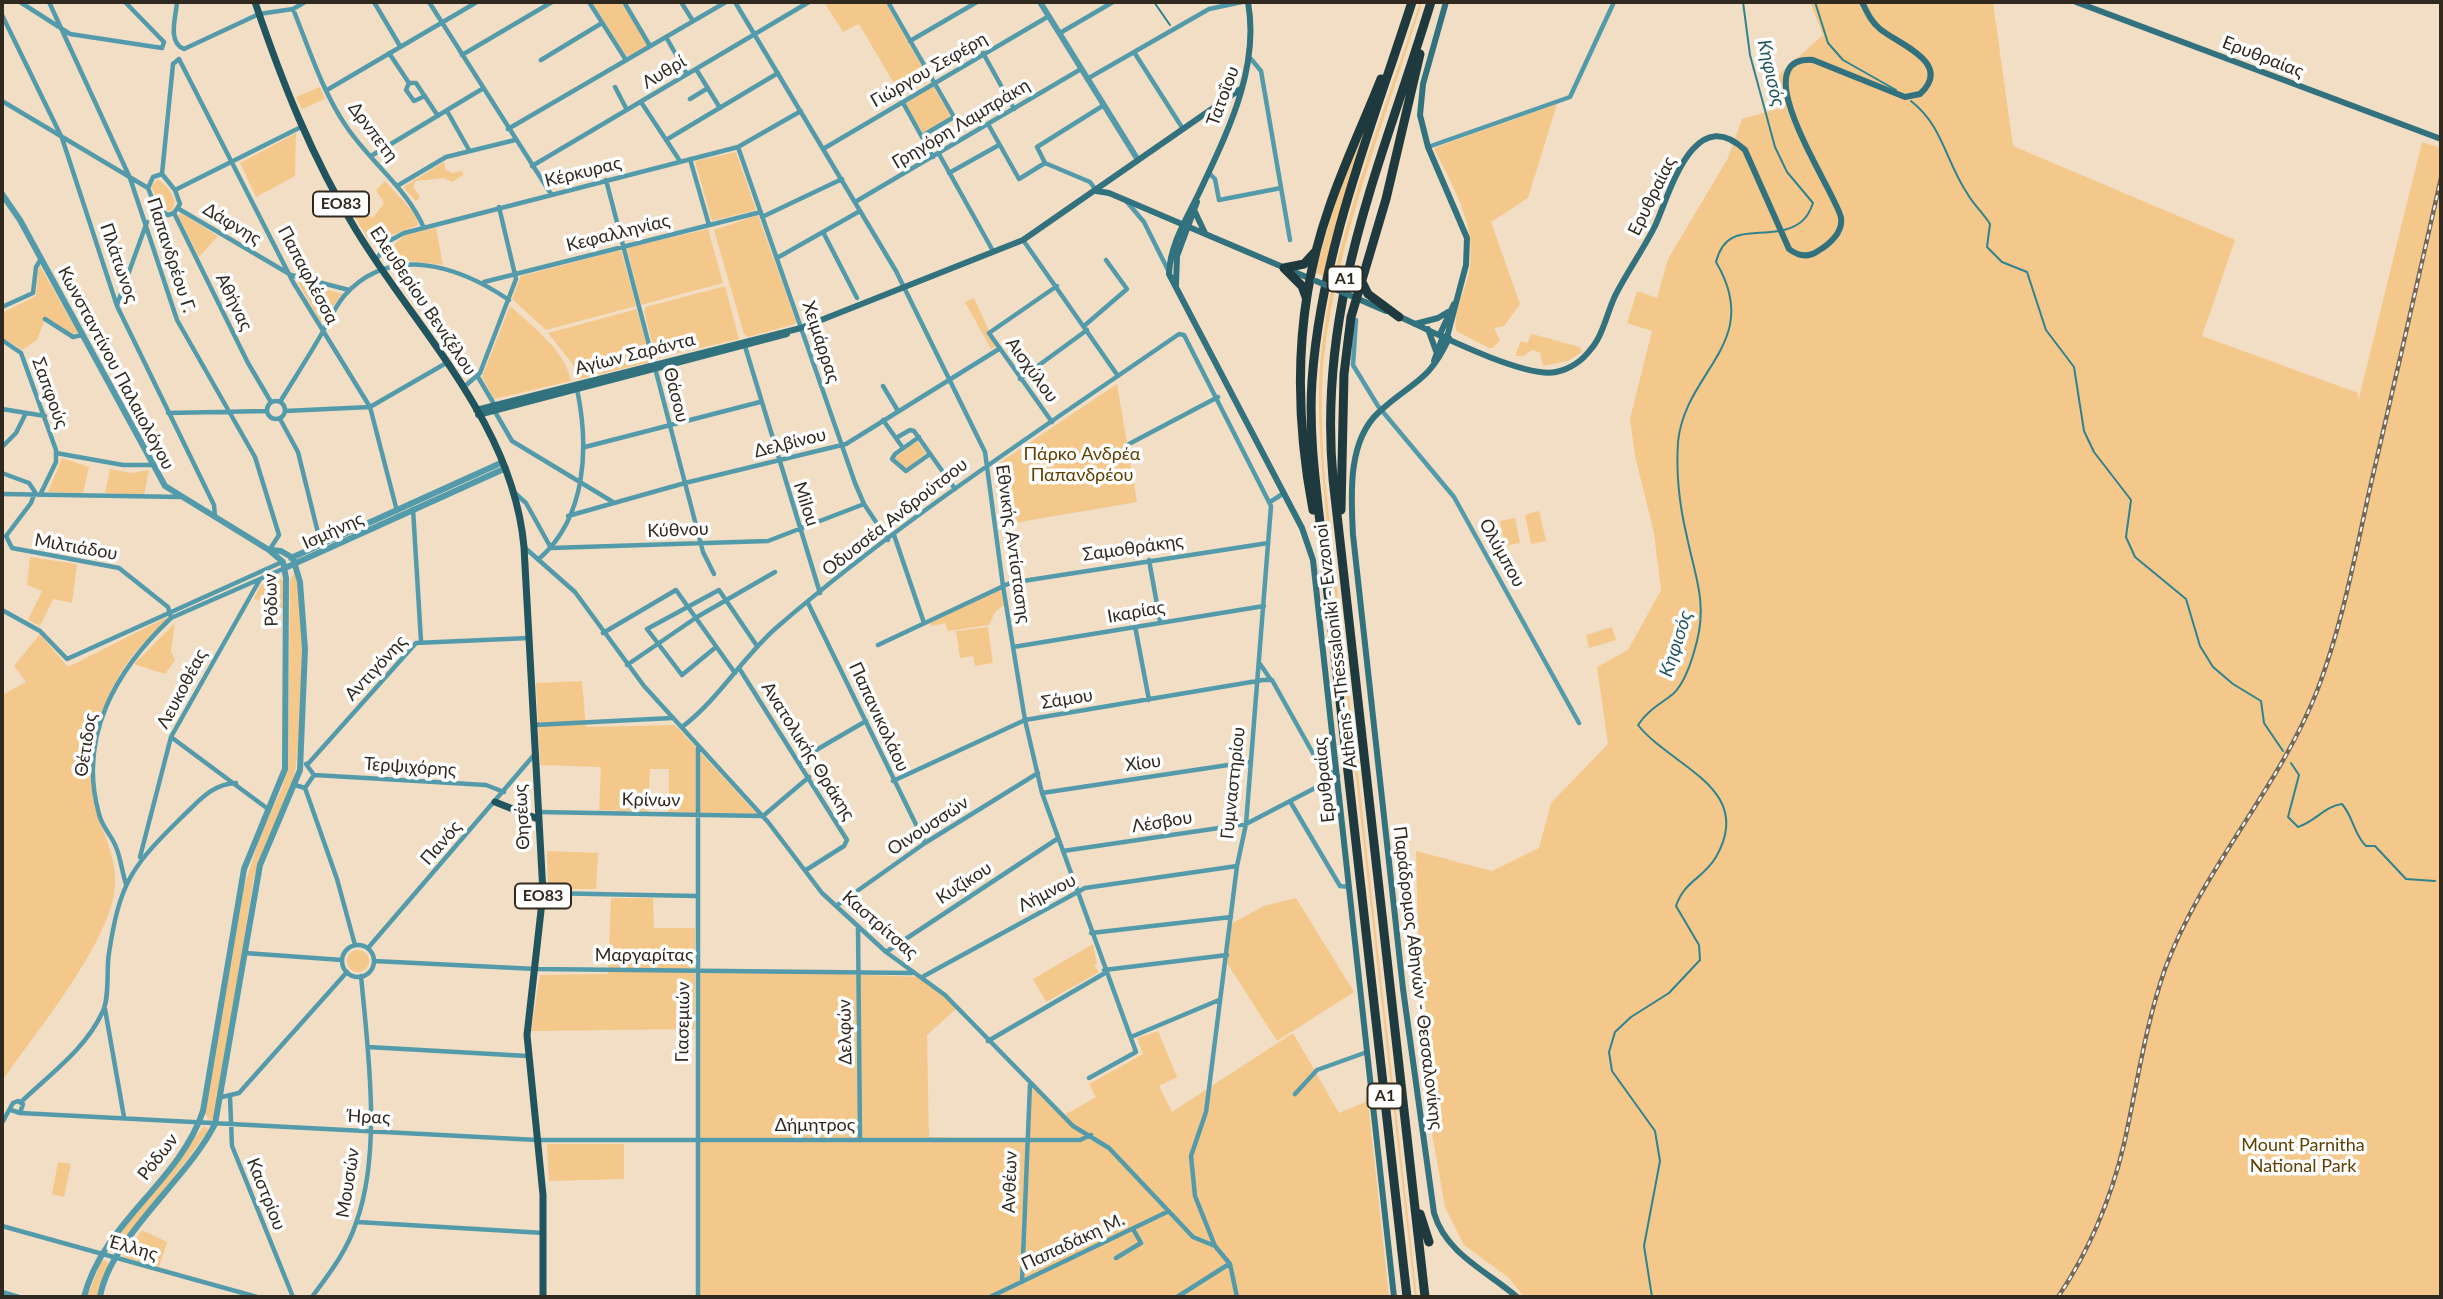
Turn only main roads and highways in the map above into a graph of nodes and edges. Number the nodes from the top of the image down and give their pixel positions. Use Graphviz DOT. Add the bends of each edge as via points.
graph roads {
  1 [pos="255,2"];
  2 [pos="1248,2"];
  3 [pos="1412,2"];
  4 [pos="1431,2"];
  5 [pos="1446,2"];
  6 [pos="1862,2"];
  7 [pos="2076,2"];
  8 [pos="1425,21"];
  9 [pos="1402,32"];
  10 [pos="1243,86"];
  11 [pos="2441,139"];
  12 [pos="1097,191"];
  13 [pos="1193,209"];
  14 [pos="1169,218"];
  15 [pos="1186,226"];
  16 [pos="1207,234"];
  17 [pos="1181,245"];
  18 [pos="1317,250"];
  19 [pos="1284,268"];
  20 [pos="1362,275"];
  21 [pos="1313,280"];
  22 [pos="1178,290"];
  23 [pos="1459,292"];
  24 [pos="1352,297"];
  25 [pos="1306,299"];
  26 [pos="1451,309"];
  27 [pos="1399,317"];
  28 [pos="1415,324"];
  29 [pos="1428,329"];
  30 [pos="1445,336"];
  31 [pos="1436,352"];
  32 [pos="655,366"];
  33 [pos="1433,366"];
  34 [pos="494,407"];
  35 [pos="477,412"];
  36 [pos="504,465"];
  37 [pos="1341,547"];
  38 [pos="1324,548"];
  39 [pos="495,802"];
  40 [pos="538,816"];
  41 [pos="1414,1196"];
  42 [pos="1429,1242"];
  43 [pos="543,1297"];
  44 [pos="1394,1297"];
  45 [pos="1407,1297"];
  46 [pos="1425,1297"];
  47 [pos="1517,1297"];
  1 -- 35 [label="main road, Ελευθερίου Βενιζέλου / ΕΟ83" via="301,127 328,181"];
  2 -- 10 [label="main road, Τατοΐου" via="1253,35"];
  3 -- 9 [label="highway, Athens - Thessaloniki - Evzonoi / Α1"];
  4 -- 8 [label="highway, Athens - Thessaloniki - Evzonoi / Α1"];
  5 -- 23 [label="main road, Παράδρομος Αθηνών - Θεσσαλονίκης" via="1420,98 1421,127 1465,230 1468,252"];
  6 -- 30 [label="main road, Ερυθραίας" via="1879,28 1921,56 1928,66 1929,82 1920,94 1905,97 1813,60 1792,67 1786,85 1798,126 1840,212 1841,224 1832,241 1811,255 1795,254 1783,239 1745,150 1725,138 1703,142 1677,169 1655,226 1628,270 1595,343 1578,363 1557,372 1537,373"];
  7 -- 11 [label="main road, Ερυθραίας"];
  8 -- 20 [label="highway" via="1415,81"];
  8 -- 37 [label="highway, Athens - Thessaloniki - Evzonoi / Α1" via="1359,227 1335,334 1329,386 1330,452"];
  9 -- 18 [label="highway" via="1328,208"];
  9 -- 38 [label="highway, Athens - Thessaloniki - Evzonoi / Α1" via="1339,233 1317,331 1311,415"];
  10 -- 12 [label="main road, Αγίων Σαράντα"];
  10 -- 13 [label="main road, Τατοΐου"];
  12 -- 14 [label="main road, Ερυθραίας"];
  12 -- 32 [label="main road, Αγίων Σαράντα" via="1023,240 801,328"];
  13 -- 14 [label="main road"];
  13 -- 15 [label="main road, Τατοΐου"];
  13 -- 16 [label="main road"];
  14 -- 15 [label="main road, Ερυθραίας"];
  15 -- 16 [label="main road, Ερυθραίας"];
  15 -- 17 [label="main road, Ερυθραίας"];
  15 -- 22 [label="main road, Ερυθραίας" via="1172,254 1170,274"];
  16 -- 17 [label="main road" via="1189,237"];
  16 -- 19 [label="main road, Ερυθραίας"];
  17 -- 22 [label="main road, Ερυθραίας" via="1175,266"];
  18 -- 19 [label="highway" via="1304,264"];
  18 -- 21 [label="highway"];
  19 -- 21 [label="main road, Ερυθραίας"];
  19 -- 25 [label="highway" via="1302,286"];
  20 -- 24 [label="highway"];
  20 -- 27 [label="highway" via="1368,294"];
  21 -- 24 [label="main road, Ερυθραίας, bridge"];
  21 -- 25 [label="highway"];
  22 -- 44 [label="main road, Ερυθραίας" via="1306,537 1315,572"];
  23 -- 26 [label="main road, Παράδρομος Αθηνών - Θεσσαλονίκης"];
  23 -- 30 [label="main road, Παράδρομος Αθηνών - Θεσσαλονίκης"];
  24 -- 27 [label="main road, Ερυθραίας"];
  24 -- 37 [label="highway" via="1344,374"];
  25 -- 38 [label="highway" via="1303,444"];
  26 -- 28 [label="main road"];
  26 -- 30 [label="main road, Παράδρομος Αθηνών - Θεσσαλονίκης"];
  27 -- 28 [label="main road, Ερυθραίας"];
  28 -- 29 [label="main road, Ερυθραίας"];
  29 -- 30 [label="main road, Ερυθραίας"];
  29 -- 31 [label="main road"];
  30 -- 31 [label="main road, Παράδρομος Αθηνών - Θεσσαλονίκης"];
  30 -- 33 [label="main road, Παράδρομος Αθηνών - Θεσσαλονίκης"];
  31 -- 33 [label="main road, Παράδρομος Αθηνών - Θεσσαλονίκης"];
  32 -- 34 [label="main road, Αγίων Σαράντα"];
  32 -- 34 [label="main road, Αγίων Σαράντα"];
  33 -- 47 [label="main road, Παράδρομος Αθηνών - Θεσσαλονίκης" via="1365,429 1352,498 1353,536 1431,1197 1438,1224 1452,1246"];
  34 -- 35 [label="main road, Αγίων Σαράντα"];
  35 -- 36 [label="main road, Ελευθερίου Βενιζέλου / ΕΟ83"];
  36 -- 40 [label="main road, Θησέως / ΕΟ83" via="516,494 523,547"];
  37 -- 41 [label="highway, Athens - Thessaloniki - Evzonoi / Α1"];
  38 -- 45 [label="highway, Athens - Thessaloniki - Evzonoi / Α1"];
  39 -- 40 [label="main road"];
  40 -- 43 [label="main road, Θησέως / ΕΟ83" via="543,893 527,1056 545,1233"];
  41 -- 42 [label="highway"];
  41 -- 46 [label="highway, Athens - Thessaloniki - Evzonoi / Α1"];
}
